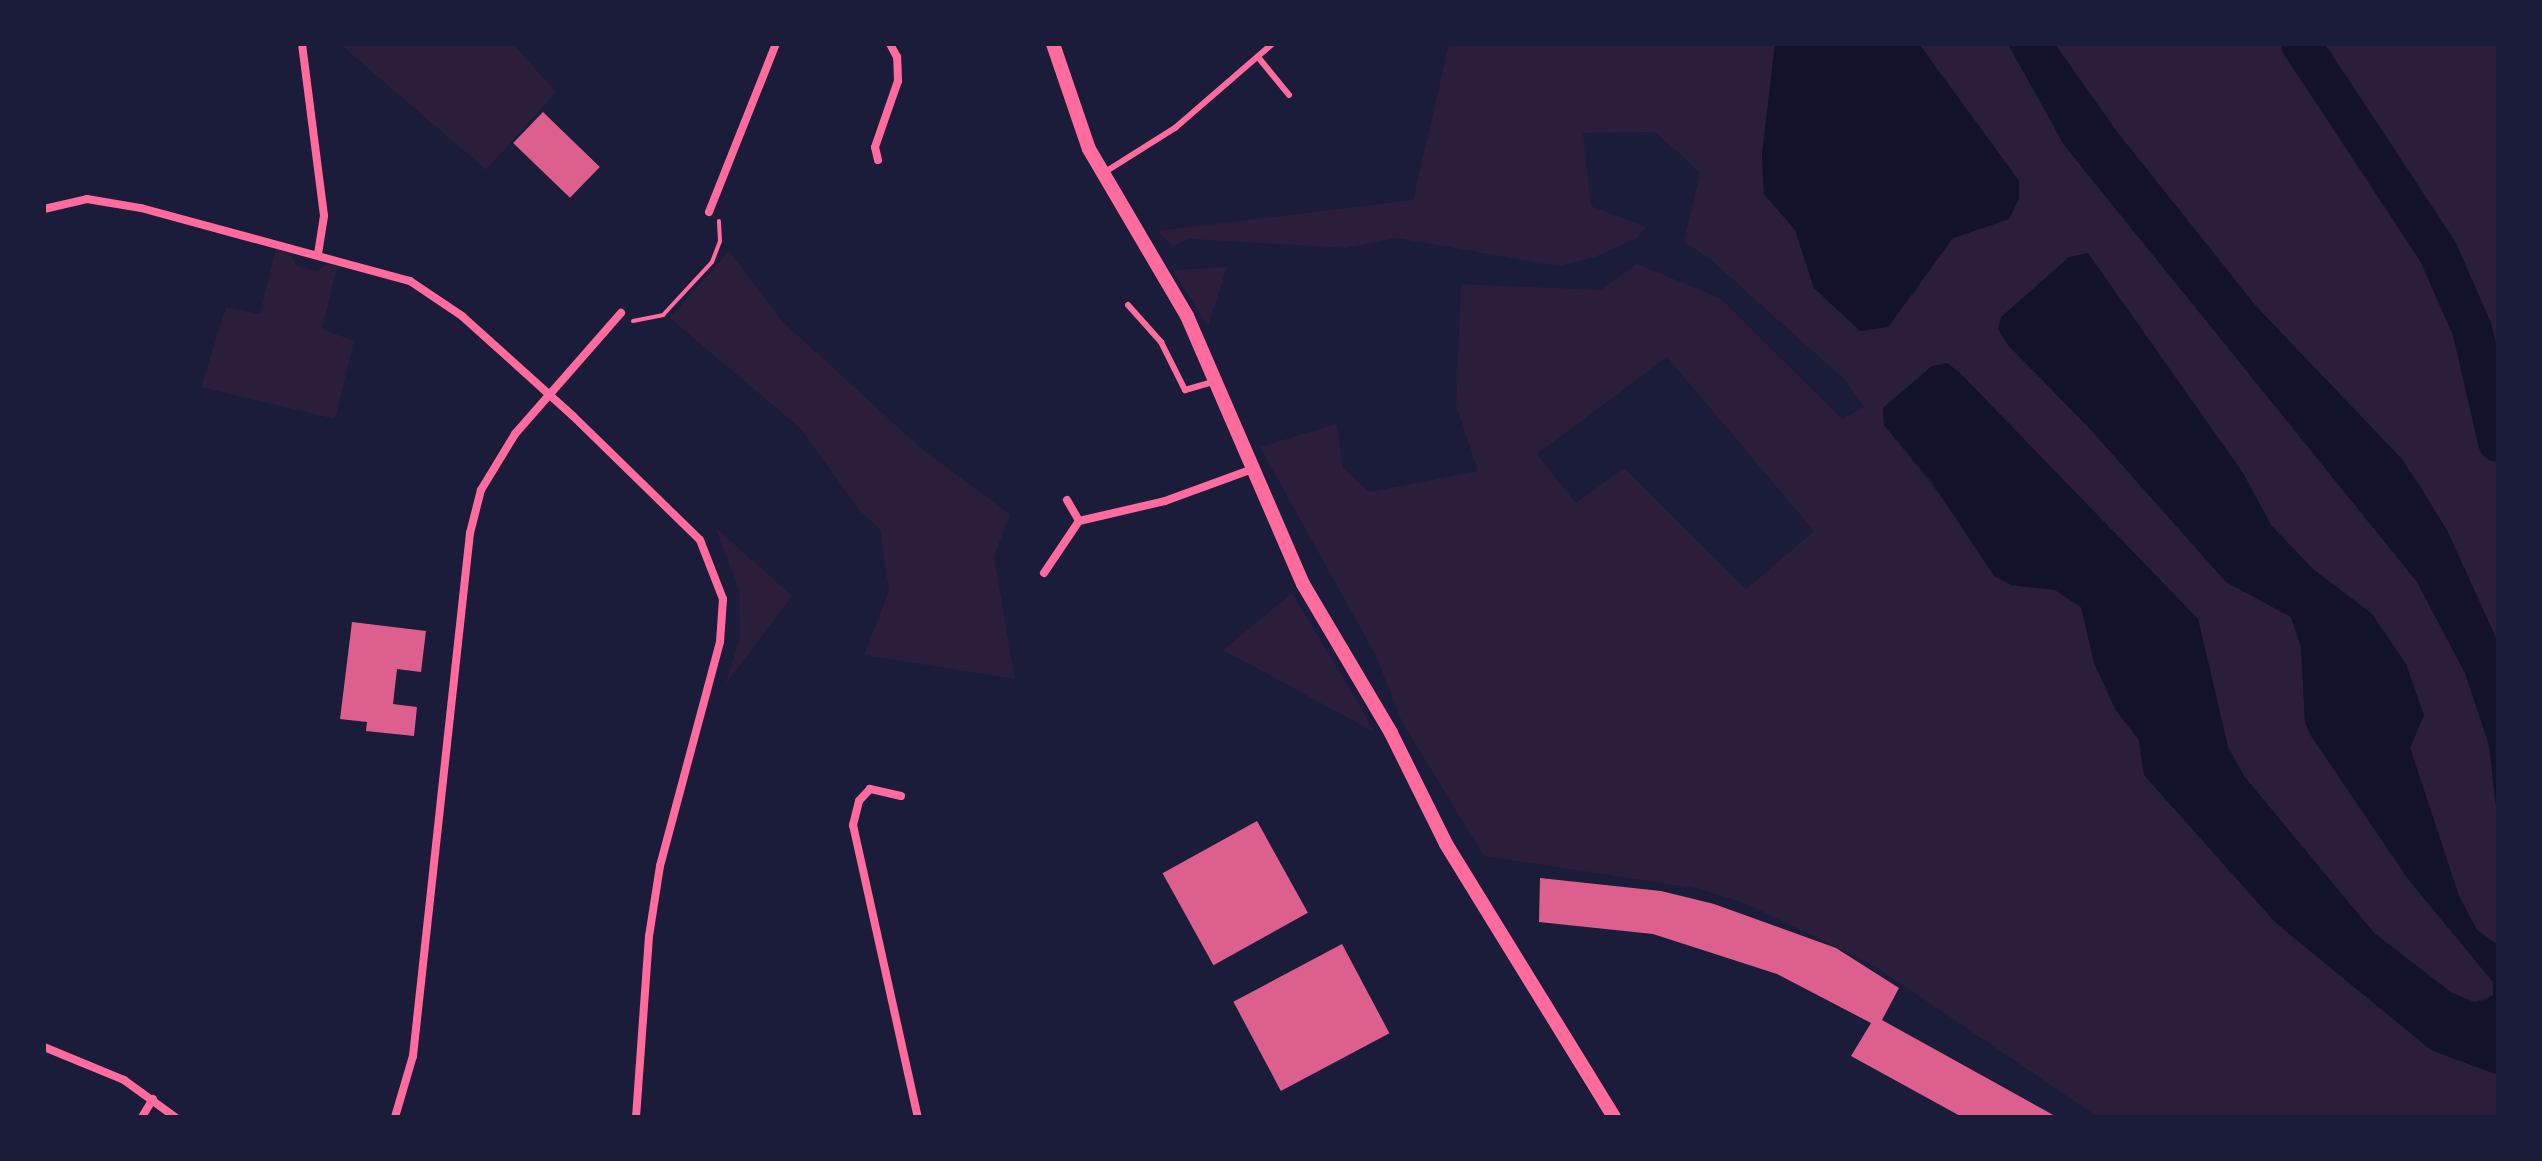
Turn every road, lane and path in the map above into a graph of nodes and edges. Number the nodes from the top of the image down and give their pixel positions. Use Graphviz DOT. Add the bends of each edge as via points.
graph roads {
  1 [pos="302,44"];
  2 [pos="776,44"];
  3 [pos="890,44"];
  4 [pos="1053,44"];
  5 [pos="1272,44"];
  6 [pos="1258,57"];
  7 [pos="1289,95"];
  8 [pos="878,160"];
  9 [pos="1102,174"];
  10 [pos="44,209"];
  11 [pos="709,212"];
  12 [pos="318,253"];
  13 [pos="1128,305"];
  14 [pos="621,313"];
  15 [pos="1218,381"];
  16 [pos="549,395"];
  17 [pos="1254,468"];
  18 [pos="1067,500"];
  19 [pos="1079,521"];
  20 [pos="1044,573"];
  21 [pos="901,796"];
  22 [pos="44,1047"];
  23 [pos="153,1099"];
  24 [pos="142,1117"];
  25 [pos="175,1117"];
  26 [pos="395,1117"];
  27 [pos="636,1117"];
  28 [pos="918,1117"];
  29 [pos="1614,1117"];
  1 -- 12 [label="street" via="324,216"];
  2 -- 11 [label="street"];
  3 -- 8 [label="street" via="898,81 875,147"];
  4 -- 9 [label="street"];
  5 -- 6 [label="lane"];
  6 -- 7 [label="lane"];
  6 -- 9 [label="lane" via="1175,128"];
  9 -- 15 [label="street" via="1169,284"];
  10 -- 12 [label="street" via="65,201 103,201"];
  11 -- 14 [label="path" via="721,229 712,262 663,315 640,322"];
  12 -- 16 [label="street" via="410,281 436,296"];
  13 -- 15 [label="lane" via="1161,342 1185,390"];
  14 -- 16 [label="street"];
  15 -- 17 [label="street"];
  16 -- 26 [label="street" via="496,458 470,533 413,1056"];
  16 -- 27 [label="street" via="691,530 713,562 723,599 711,682 658,880"];
  17 -- 19 [label="street" via="1165,501"];
  17 -- 29 [label="street" via="1303,584 1391,733 1446,844"];
  18 -- 19 [label="street"];
  19 -- 20 [label="street"];
  21 -- 28 [label="street" via="870,789 859,801 853,825"];
  22 -- 23 [label="street" via="99,1067"];
  23 -- 24 [label="street"];
  23 -- 25 [label="street"];
}
